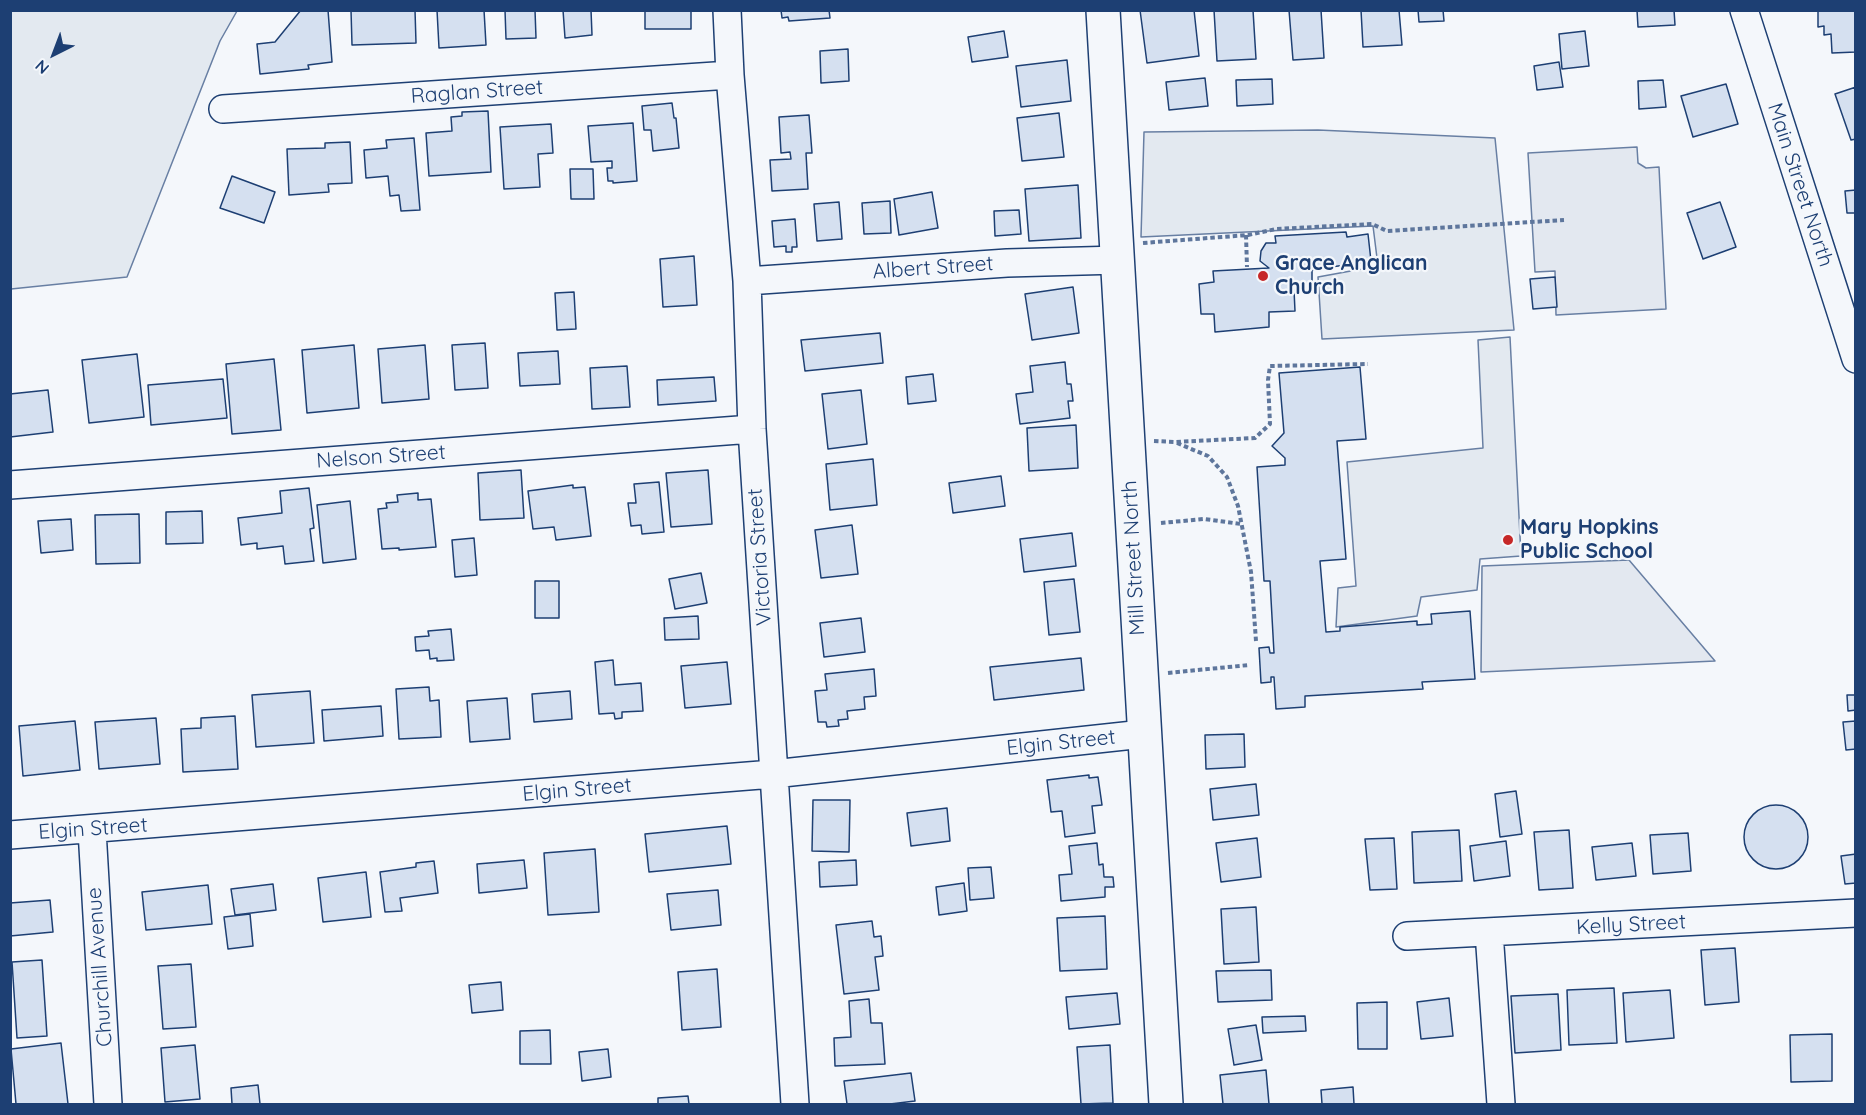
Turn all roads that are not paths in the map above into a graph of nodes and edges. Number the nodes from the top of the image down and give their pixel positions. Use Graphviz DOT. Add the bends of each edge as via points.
graph roads {
  1 [pos="727,10"];
  2 [pos="1103,10"];
  3 [pos="1744,10"];
  4 [pos="730,75"];
  5 [pos="223,109"];
  6 [pos="1118,253"];
  7 [pos="747,281"];
  8 [pos="1856,359"];
  9 [pos="752,429"];
  10 [pos="10,485"];
  11 [pos="1143,734"];
  12 [pos="773,774"];
  13 [pos="92,830"];
  14 [pos="10,835"];
  15 [pos="1856,913"];
  16 [pos="1488,932"];
  17 [pos="1407,936"];
  18 [pos="108,1104"];
  19 [pos="795,1104"];
  20 [pos="1166,1104"];
  21 [pos="1501,1104"];
  1 -- 4 [label="street, Victoria Street"];
  2 -- 6 [label="main road, Mill Street North"];
  3 -- 8 [label="street, Main Street North"];
  4 -- 5 [label="street, Raglan Street"];
  4 -- 7 [label="street, Victoria Street"];
  6 -- 7 [label="street, Albert Street"];
  6 -- 11 [label="main road, Mill Street North"];
  7 -- 9 [label="street, Victoria Street"];
  9 -- 10 [label="street, Nelson Street"];
  9 -- 12 [label="street, Victoria Street"];
  11 -- 12 [label="street, Elgin Street"];
  11 -- 20 [label="main road, Mill Street North"];
  12 -- 13 [label="street, Elgin Street"];
  12 -- 19 [label="street, Victoria Street"];
  13 -- 14 [label="street, Elgin Street"];
  13 -- 18 [label="street, Churchill Avenue"];
  15 -- 16 [label="street, Kelly Street"];
  16 -- 17 [label="street, Kelly Street"];
  16 -- 21 [label="street"];
}
